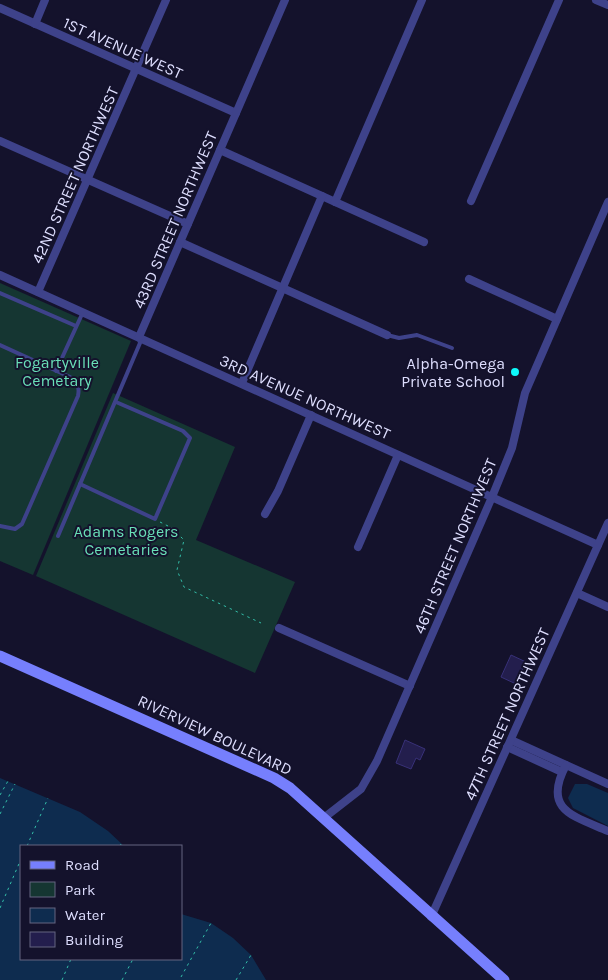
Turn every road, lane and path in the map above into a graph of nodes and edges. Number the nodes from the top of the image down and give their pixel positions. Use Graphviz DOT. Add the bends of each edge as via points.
graph roads {
  1 [pos="45,0"];
  2 [pos="166,0"];
  3 [pos="286,0"];
  4 [pos="422,0"];
  5 [pos="559,0"];
  6 [pos="596,0"];
  7 [pos="608,5"];
  8 [pos="0,8"];
  9 [pos="35,24"];
  10 [pos="136,69"];
  11 [pos="236,113"];
  12 [pos="0,141"];
  13 [pos="220,150"];
  14 [pos="88,180"];
  15 [pos="322,196"];
  16 [pos="471,201"];
  17 [pos="335,202"];
  18 [pos="608,202"];
  19 [pos="188,224"];
  20 [pos="180,242"];
  21 [pos="424,242"];
  22 [pos="0,275"];
  23 [pos="469,279"];
  24 [pos="282,288"];
  25 [pos="38,292"];
  26 [pos="0,293"];
  27 [pos="82,312"];
  28 [pos="557,319"];
  29 [pos="76,326"];
  30 [pos="386,335"];
  31 [pos="139,337"];
  32 [pos="0,345"];
  33 [pos="452,348"];
  34 [pos="56,372"];
  35 [pos="242,383"];
  36 [pos="116,402"];
  37 [pos="311,415"];
  38 [pos="398,454"];
  39 [pos="80,484"];
  40 [pos="492,497"];
  41 [pos="265,514"];
  42 [pos="155,520"];
  43 [pos="608,523"];
  44 [pos="0,526"];
  45 [pos="58,536"];
  46 [pos="598,545"];
  47 [pos="358,547"];
  48 [pos="577,593"];
  49 [pos="608,607"];
  50 [pos="261,623"];
  51 [pos="279,628"];
  52 [pos="0,656"];
  53 [pos="410,686"];
  54 [pos="509,744"];
  55 [pos="564,769"];
  56 [pos="8,781"];
  57 [pos="14,784"];
  58 [pos="608,784"];
  59 [pos="0,795"];
  60 [pos="48,798"];
  61 [pos="0,814"];
  62 [pos="325,817"];
  63 [pos="608,831"];
  64 [pos="27,845"];
  65 [pos="20,861"];
  66 [pos="0,908"];
  67 [pos="432,917"];
  68 [pos="210,924"];
  69 [pos="252,955"];
  70 [pos="71,960"];
  71 [pos="132,960"];
  72 [pos="181,977"];
  73 [pos="62,980"];
  74 [pos="122,980"];
  75 [pos="236,980"];
  76 [pos="504,980"];
  1 -- 9 [label="street"];
  2 -- 10 [label="street, 42ND STREET NORTHWEST"];
  3 -- 11 [label="street, 43RD STREET NORTHWEST"];
  4 -- 17 [label="street"];
  5 -- 16 [label="street"];
  6 -- 7 [label="street"];
  8 -- 9 [label="street, 1ST AVENUE WEST"];
  9 -- 10 [label="street, 1ST AVENUE WEST"];
  10 -- 11 [label="street, 1ST AVENUE WEST"];
  10 -- 14 [label="street, 42ND STREET NORTHWEST"];
  11 -- 13 [label="street, 43RD STREET NORTHWEST"];
  12 -- 14 [label="street"];
  13 -- 15 [label="street"];
  13 -- 19 [label="street, 43RD STREET NORTHWEST"];
  14 -- 19 [label="street"];
  14 -- 25 [label="street, 42ND STREET NORTHWEST"];
  15 -- 17 [label="street"];
  15 -- 24 [label="street"];
  17 -- 21 [label="street"];
  18 -- 28 [label="street, 46TH STREET NORTHWEST"];
  19 -- 20 [label="street, 43RD STREET NORTHWEST"];
  20 -- 24 [label="street"];
  20 -- 31 [label="street, 43RD STREET NORTHWEST"];
  22 -- 25 [label="street, 3RD AVENUE NORTHWEST"];
  23 -- 28 [label="street"];
  24 -- 30 [label="street"];
  24 -- 35 [label="street"];
  25 -- 27 [label="street, 3RD AVENUE NORTHWEST"];
  26 -- 29 [label="lane"];
  27 -- 29 [label="lane"];
  27 -- 31 [label="street, 3RD AVENUE NORTHWEST"];
  28 -- 40 [label="street, 46TH STREET NORTHWEST" via="525,393 512,448"];
  29 -- 34 [label="lane"];
  30 -- 33 [label="lane" via="398,338 417,335"];
  31 -- 35 [label="street, 3RD AVENUE NORTHWEST"];
  31 -- 36 [label="lane" via="140,342"];
  32 -- 34 [label="lane"];
  34 -- 44 [label="lane" via="77,383 78,396 22,524 15,529"];
  35 -- 37 [label="street, 3RD AVENUE NORTHWEST"];
  36 -- 39 [label="lane"];
  36 -- 42 [label="lane" via="183,431 190,438"];
  37 -- 38 [label="street, 3RD AVENUE NORTHWEST"];
  37 -- 41 [label="street"];
  38 -- 40 [label="street, 3RD AVENUE NORTHWEST"];
  38 -- 47 [label="street"];
  39 -- 42 [label="lane"];
  39 -- 45 [label="lane"];
  40 -- 46 [label="street, 3RD AVENUE NORTHWEST"];
  40 -- 53 [label="street, 46TH STREET NORTHWEST"];
  42 -- 50 [label="path" via="172,528 184,540 177,570 184,587"];
  43 -- 46 [label="street, 47TH STREET NORTHWEST"];
  46 -- 48 [label="street, 47TH STREET NORTHWEST"];
  48 -- 49 [label="street"];
  48 -- 54 [label="street, 47TH STREET NORTHWEST"];
  51 -- 53 [label="street"];
  52 -- 62 [label="street, RIVERVIEW BOULEVARD" via="274,778"];
  53 -- 62 [label="street, 46TH STREET NORTHWEST" via="368,780 354,796"];
  54 -- 55 [label="street"];
  54 -- 67 [label="street, 47TH STREET NORTHWEST"];
  55 -- 58 [label="street"];
  55 -- 63 [label="street" via="556,788 562,808"];
  56 -- 59 [label="path"];
  57 -- 61 [label="path"];
  60 -- 64 [label="path"];
  62 -- 67 [label="street, RIVERVIEW BOULEVARD"];
  65 -- 66 [label="path"];
  67 -- 76 [label="street, RIVERVIEW BOULEVARD"];
  68 -- 72 [label="path"];
  69 -- 75 [label="path"];
  70 -- 73 [label="path"];
  71 -- 74 [label="path"];
}
